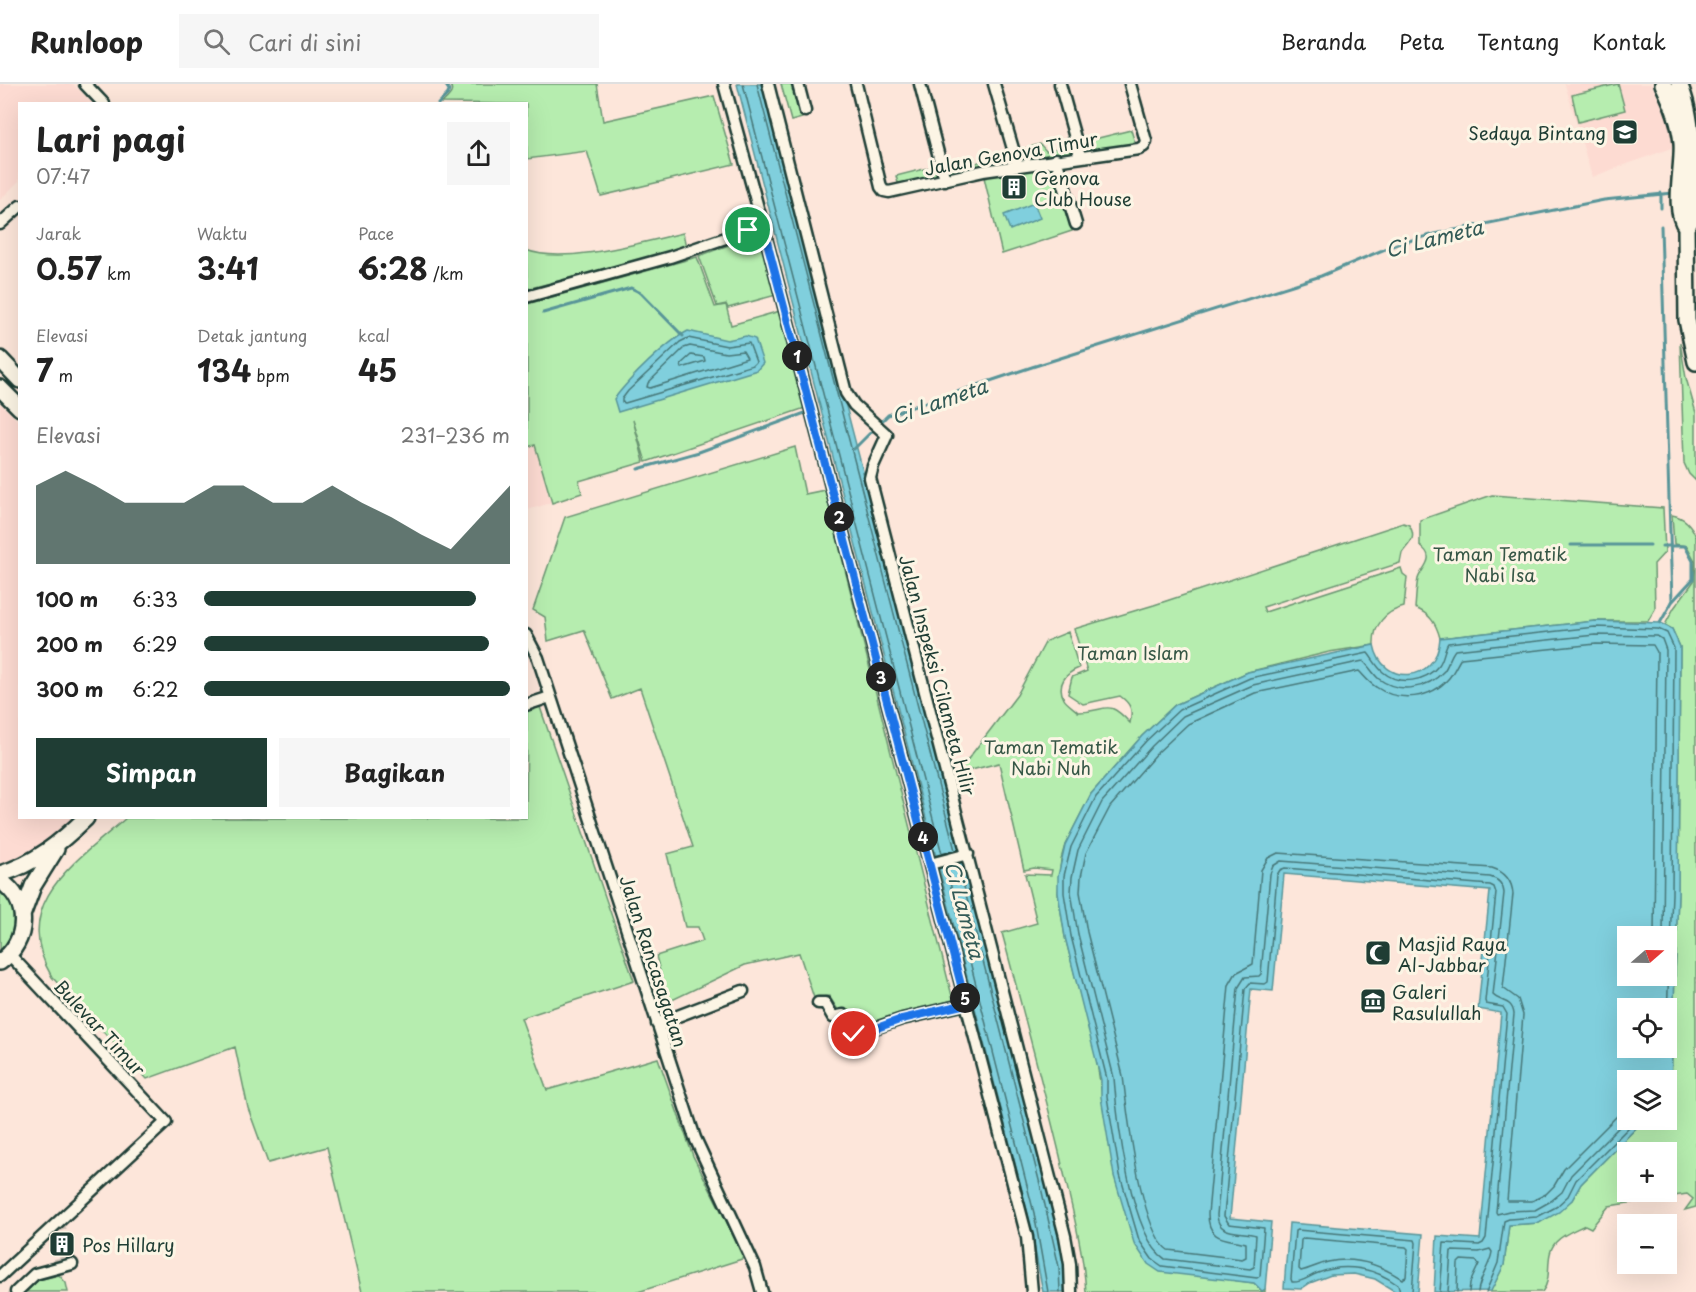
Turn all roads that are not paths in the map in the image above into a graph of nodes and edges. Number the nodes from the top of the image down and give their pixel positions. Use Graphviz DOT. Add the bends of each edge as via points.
graph roads {
  1 [pos="85,84"];
  2 [pos="724,84"];
  3 [pos="768,84"];
  4 [pos="798,84"];
  5 [pos="856,84"];
  6 [pos="920,84"];
  7 [pos="994,84"];
  8 [pos="1060,84"];
  9 [pos="1130,84"];
  10 [pos="1663,84"];
  11 [pos="1679,84"];
  12 [pos="102,102"];
  13 [pos="1681,108"];
  14 [pos="805,111"];
  15 [pos="1080,156"];
  16 [pos="1056,159"];
  17 [pos="1018,166"];
  18 [pos="945,180"];
  19 [pos="18,208"];
  20 [pos="760,215"];
  21 [pos="0,224"];
  22 [pos="1076,224"];
  23 [pos="528,296"];
  24 [pos="0,359"];
  25 [pos="1696,362"];
  26 [pos="18,378"];
  27 [pos="0,388"];
  28 [pos="18,406"];
  29 [pos="528,639"];
  30 [pos="550,697"];
  31 [pos="528,704"];
  32 [pos="86,819"];
  33 [pos="59,844"];
  34 [pos="965,855"];
  35 [pos="934,863"];
  36 [pos="0,874"];
  37 [pos="0,881"];
  38 [pos="23,913"];
  39 [pos="5,958"];
  40 [pos="743,991"];
  41 [pos="818,1003"];
  42 [pos="966,1004"];
  43 [pos="657,1024"];
  44 [pos="72,1264"];
  45 [pos="0,1276"];
  46 [pos="16,1292"];
  47 [pos="762,1292"];
  48 [pos="1032,1292"];
  49 [pos="1071,1292"];
  1 -- 12 [label="street"];
  2 -- 20 [label="street"];
  3 -- 34 [label="street, Jalan Inspeksi Cilameta Hilir" via="846,393 886,433 870,478"];
  4 -- 14 [label="street"];
  5 -- 18 [label="street, Jalan Genova Timur" via="884,191"];
  6 -- 18 [label="street"];
  7 -- 17 [label="street"];
  8 -- 15 [label="street"];
  9 -- 15 [label="street, Jalan Genova Timur" via="1146,141 1144,146"];
  10 -- 13 [label="street"];
  11 -- 13 [label="street"];
  13 -- 25 [label="street" via="1692,130 1687,143 1686,208 1692,219 1686,227 1687,320"];
  15 -- 16 [label="street, Jalan Genova Timur"];
  16 -- 17 [label="street, Jalan Genova Timur"];
  16 -- 22 [label="street"];
  17 -- 18 [label="street, Jalan Genova Timur"];
  19 -- 21 [label="street"];
  20 -- 23 [label="street" via="743,232"];
  20 -- 35 [label="street"];
  24 -- 26 [label="street"];
  27 -- 28 [label="street"];
  29 -- 30 [label="street, Jalan Rancasagatan"];
  30 -- 31 [label="street"];
  30 -- 43 [label="street, Jalan Rancasagatan"];
  32 -- 33 [label="street"];
  33 -- 36 [label="street" via="21,867"];
  33 -- 38 [label="street" via="33,886"];
  34 -- 35 [label="street"];
  34 -- 49 [label="street, Jalan Inspeksi Cilameta Hilir" via="1065,1236"];
  35 -- 42 [label="street"];
  37 -- 38 [label="street" via="12,890"];
  38 -- 39 [label="street" via="18,943"];
  39 -- 45 [label="street, Bulevar Timur" via="166,1122"];
  40 -- 43 [label="street"];
  41 -- 42 [label="street" via="825,1003 833,1017 843,1015 850,1031 857,1034"];
  42 -- 48 [label="street" via="1027,1237"];
  43 -- 47 [label="street, Jalan Rancasagatan" via="695,1138 755,1267"];
  44 -- 46 [label="street" via="35,1274"];
}
